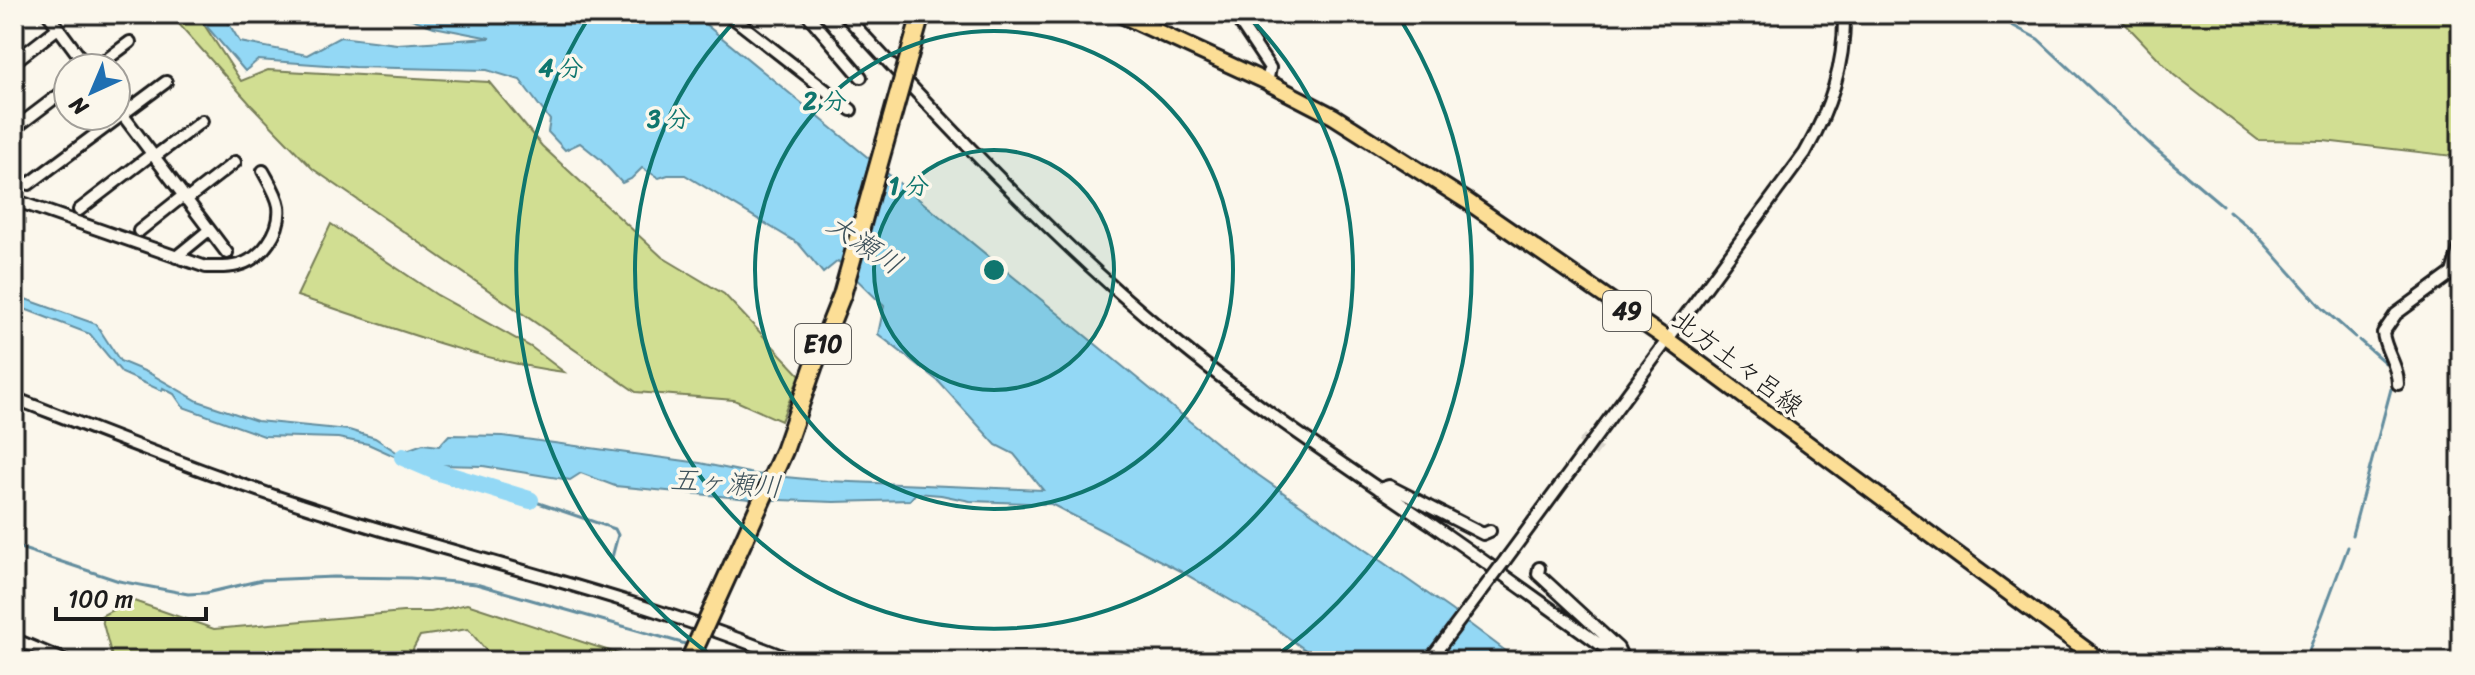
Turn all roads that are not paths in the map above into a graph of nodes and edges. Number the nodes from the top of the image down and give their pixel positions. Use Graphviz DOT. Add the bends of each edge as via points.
graph roads {
  1 [pos="48,14"];
  2 [pos="728,14"];
  3 [pos="807,14"];
  4 [pos="844,14"];
  5 [pos="921,14"];
  6 [pos="1119,14"];
  7 [pos="1234,14"];
  8 [pos="1844,14"];
  9 [pos="58,28"];
  10 [pos="130,42"];
  11 [pos="76,52"];
  12 [pos="117,52"];
  13 [pos="14,62"];
  14 [pos="861,77"];
  15 [pos="166,82"];
  16 [pos="1267,82"];
  17 [pos="52,100"];
  18 [pos="132,102"];
  19 [pos="851,110"];
  20 [pos="202,121"];
  21 [pos="132,127"];
  22 [pos="14,129"];
  23 [pos="92,132"];
  24 [pos="153,155"];
  25 [pos="235,162"];
  26 [pos="263,171"];
  27 [pos="14,173"];
  28 [pos="185,198"];
  29 [pos="14,200"];
  30 [pos="79,210"];
  31 [pos="209,230"];
  32 [pos="139,231"];
  33 [pos="2461,243"];
  34 [pos="227,253"];
  35 [pos="176,257"];
  36 [pos="1668,340"];
  37 [pos="2398,384"];
  38 [pos="14,398"];
  39 [pos="1379,489"];
  40 [pos="1490,531"];
  41 [pos="1539,568"];
  42 [pos="14,639"];
  43 [pos="66,661"];
  44 [pos="689,661"];
  45 [pos="794,661"];
  46 [pos="1429,661"];
  47 [pos="1624,661"];
  48 [pos="2101,661"];
  1 -- 9 [label="street"];
  2 -- 19 [label="street"];
  3 -- 14 [label="street"];
  4 -- 39 [label="street" via="1095,271 1222,378"];
  5 -- 44 [label="highway, E10, bridge" via="842,295 784,451"];
  6 -- 16 [label="main road, 北方土々呂線 / 49"];
  7 -- 16 [label="street" via="1270,68"];
  8 -- 36 [label="street" via="1839,72 1819,129"];
  9 -- 11 [label="street"];
  9 -- 13 [label="street"];
  10 -- 12 [label="street"];
  15 -- 18 [label="street"];
  16 -- 36 [label="main road, 北方土々呂線 / 49" via="1333,116 1467,201"];
  17 -- 22 [label="street"];
  20 -- 24 [label="street"];
  21 -- 24 [label="street"];
  23 -- 27 [label="street" via="29,184"];
  24 -- 28 [label="street"];
  24 -- 30 [label="street"];
  25 -- 28 [label="street"];
  26 -- 35 [label="street" via="279,208 275,234 267,245 238,265 206,267"];
  28 -- 31 [label="street"];
  28 -- 32 [label="street"];
  29 -- 35 [label="street"];
  31 -- 34 [label="street"];
  31 -- 35 [label="street"];
  33 -- 37 [label="street" via="2452,273 2396,314 2383,333"];
  36 -- 46 [label="street, bridge"];
  36 -- 48 [label="main road, 北方土々呂線 / 49"];
  38 -- 45 [label="street" via="233,483 634,602"];
  39 -- 40 [label="street" via="1389,486 1483,534"];
  39 -- 47 [label="street"];
  41 -- 47 [label="street" via="1538,574 1618,648"];
  42 -- 43 [label="street"];
}
